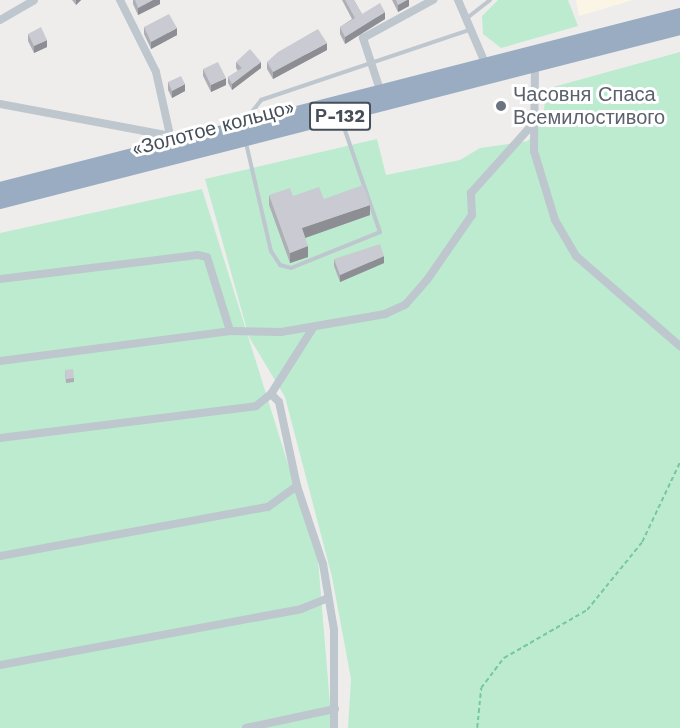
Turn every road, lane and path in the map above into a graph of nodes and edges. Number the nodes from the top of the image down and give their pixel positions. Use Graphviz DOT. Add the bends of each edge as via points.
graph roads {
  1 [pos="34,0"];
  2 [pos="120,0"];
  3 [pos="433,0"];
  4 [pos="458,0"];
  5 [pos="490,0"];
  6 [pos="680,15"];
  7 [pos="467,18"];
  8 [pos="0,20"];
  9 [pos="680,28"];
  10 [pos="472,29"];
  11 [pos="371,62"];
  12 [pos="486,65"];
  13 [pos="535,66"];
  14 [pos="381,93"];
  15 [pos="0,104"];
  16 [pos="340,116"];
  17 [pos="533,124"];
  18 [pos="243,134"];
  19 [pos="170,135"];
  20 [pos="194,141"];
  21 [pos="210,149"];
  22 [pos="0,189"];
  23 [pos="0,202"];
  24 [pos="0,279"];
  25 [pos="313,328"];
  26 [pos="230,331"];
  27 [pos="680,346"];
  28 [pos="0,361"];
  29 [pos="270,394"];
  30 [pos="0,438"];
  31 [pos="680,462"];
  32 [pos="297,486"];
  33 [pos="0,556"];
  34 [pos="328,598"];
  35 [pos="0,664"];
  36 [pos="335,709"];
  37 [pos="246,728"];
  38 [pos="334,728"];
  39 [pos="477,728"];
  1 -- 8 [label="street"];
  2 -- 19 [label="street" via="156,72"];
  3 -- 11 [label="street" via="363,38"];
  4 -- 7 [label="street"];
  5 -- 7 [label="lane"];
  6 -- 12 [label="highway, «Золотое кольцо» / Р-132"];
  7 -- 10 [label="street"];
  9 -- 13 [label="highway, «Золотое кольцо» / Р-132"];
  10 -- 11 [label="lane"];
  10 -- 12 [label="street"];
  11 -- 14 [label="street"];
  11 -- 18 [label="lane" via="261,100"];
  12 -- 14 [label="highway, «Золотое кольцо» / Р-132"];
  13 -- 16 [label="highway, «Золотое кольцо» / Р-132"];
  13 -- 17 [label="street"];
  14 -- 18 [label="highway, «Золотое кольцо» / Р-132"];
  15 -- 19 [label="street"];
  16 -- 18 [label="highway, «Золотое кольцо» / Р-132"];
  16 -- 18 [label="lane" via="380,232 291,268 279,265 271,251"];
  17 -- 25 [label="street" via="471,193 472,215 406,304 385,314"];
  17 -- 27 [label="street" via="543,188 576,256"];
  18 -- 20 [label="highway, «Золотое кольцо» / Р-132"];
  18 -- 21 [label="highway, «Золотое кольцо» / Р-132"];
  19 -- 20 [label="street"];
  20 -- 21 [label="street"];
  20 -- 22 [label="highway, «Золотое кольцо» / Р-132"];
  21 -- 23 [label="highway, «Золотое кольцо» / Р-132"];
  24 -- 26 [label="street" via="207,257"];
  25 -- 26 [label="street"];
  25 -- 29 [label="street"];
  26 -- 28 [label="street"];
  29 -- 30 [label="street" via="256,406"];
  29 -- 32 [label="street" via="279,402"];
  31 -- 39 [label="path" via="642,542 587,610 504,658 481,688"];
  32 -- 33 [label="street" via="268,507"];
  32 -- 34 [label="street"];
  34 -- 35 [label="street" via="301,609"];
  34 -- 36 [label="street" via="334,630"];
  36 -- 37 [label="street"];
  36 -- 38 [label="street"];
}
